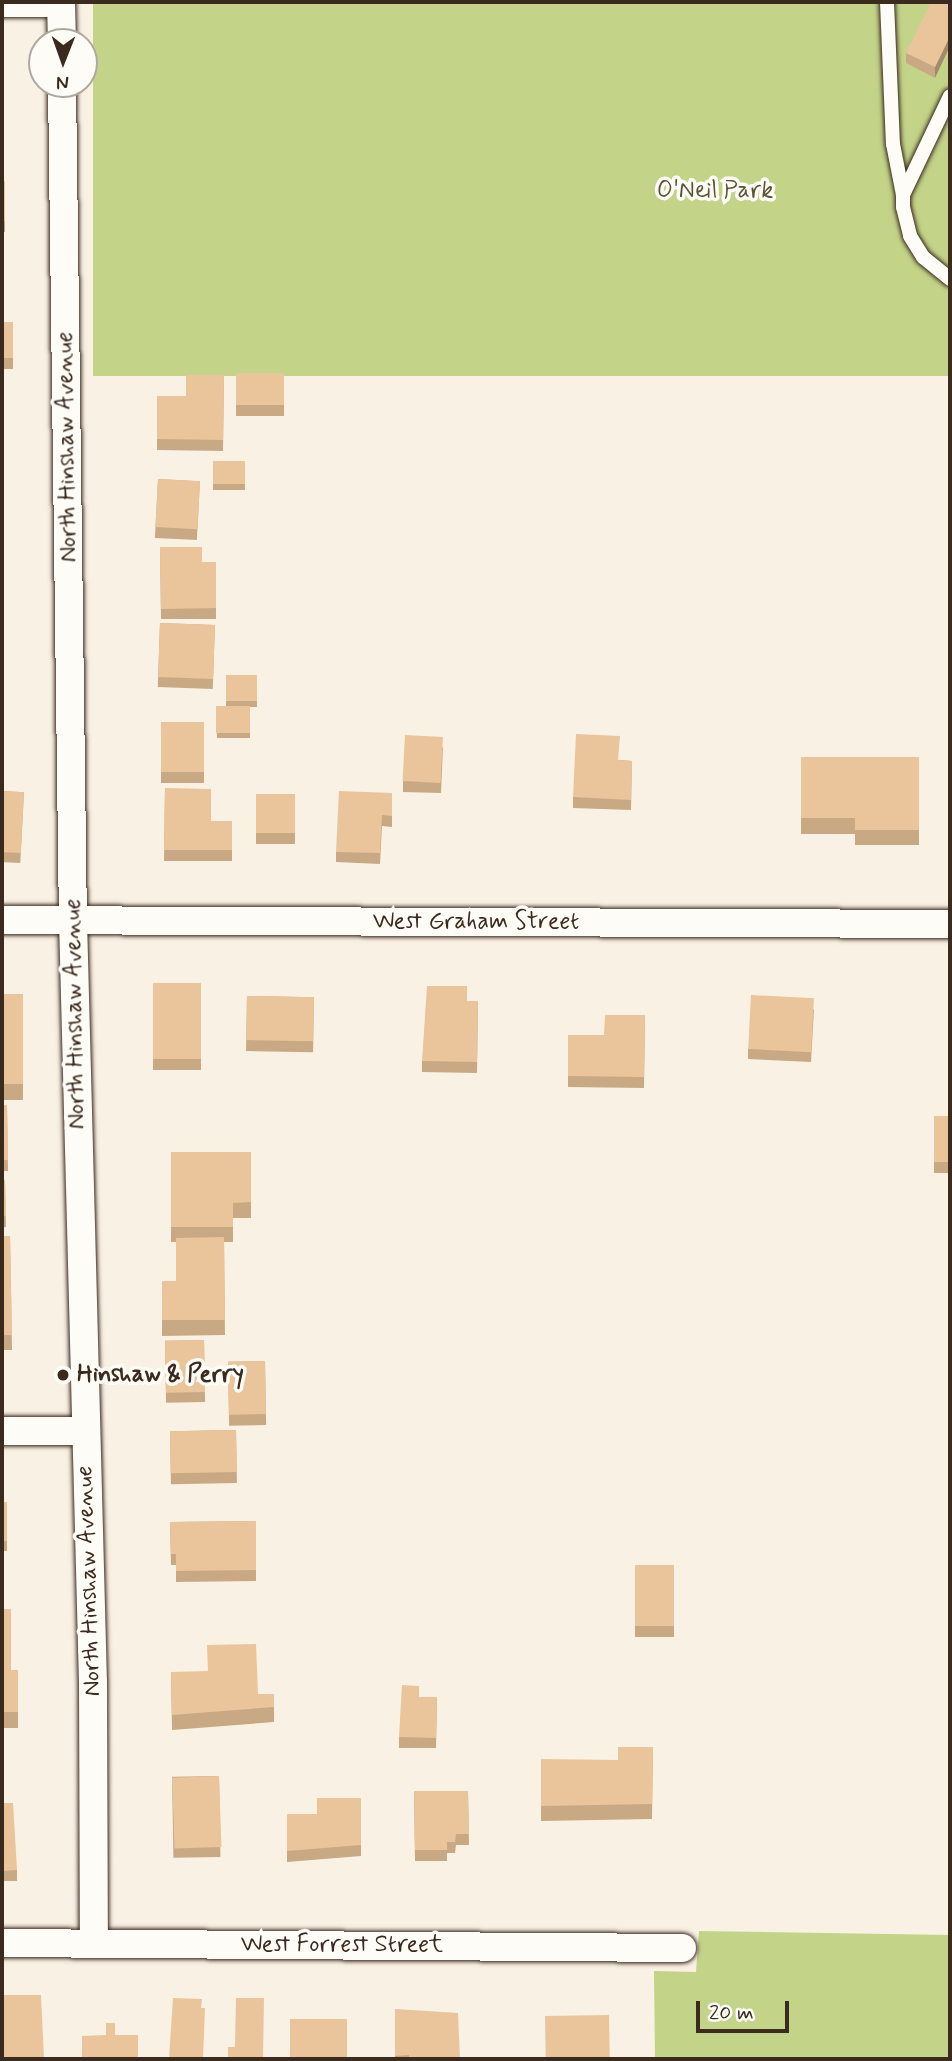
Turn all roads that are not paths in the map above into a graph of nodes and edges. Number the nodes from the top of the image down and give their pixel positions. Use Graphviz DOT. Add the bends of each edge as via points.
graph roads {
  1 [pos="61,2"];
  2 [pos="887,2"];
  3 [pos="2,3"];
  4 [pos="62,28"];
  5 [pos="950,96"];
  6 [pos="62,98"];
  7 [pos="903,195"];
  8 [pos="950,279"];
  9 [pos="2,919"];
  10 [pos="73,920"];
  11 [pos="950,924"];
  12 [pos="2,1431"];
  13 [pos="85,1432"];
  14 [pos="2,1943"];
  15 [pos="94,1944"];
  16 [pos="682,1948"];
  1 -- 3 [label="street"];
  1 -- 4 [label="street"];
  2 -- 7 [label="lane" via="893,144"];
  5 -- 7 [label="lane"];
  6 -- 10 [label="street, North Hinshaw Avenue"];
  7 -- 8 [label="lane" via="906,222 917,248 931,268"];
  9 -- 10 [label="street, West Graham Street"];
  10 -- 11 [label="street, West Graham Street"];
  10 -- 13 [label="street, North Hinshaw Avenue"];
  12 -- 13 [label="street"];
  13 -- 15 [label="street, North Hinshaw Avenue"];
  14 -- 15 [label="street, West Forrest Street"];
  15 -- 16 [label="street, West Forrest Street"];
}
